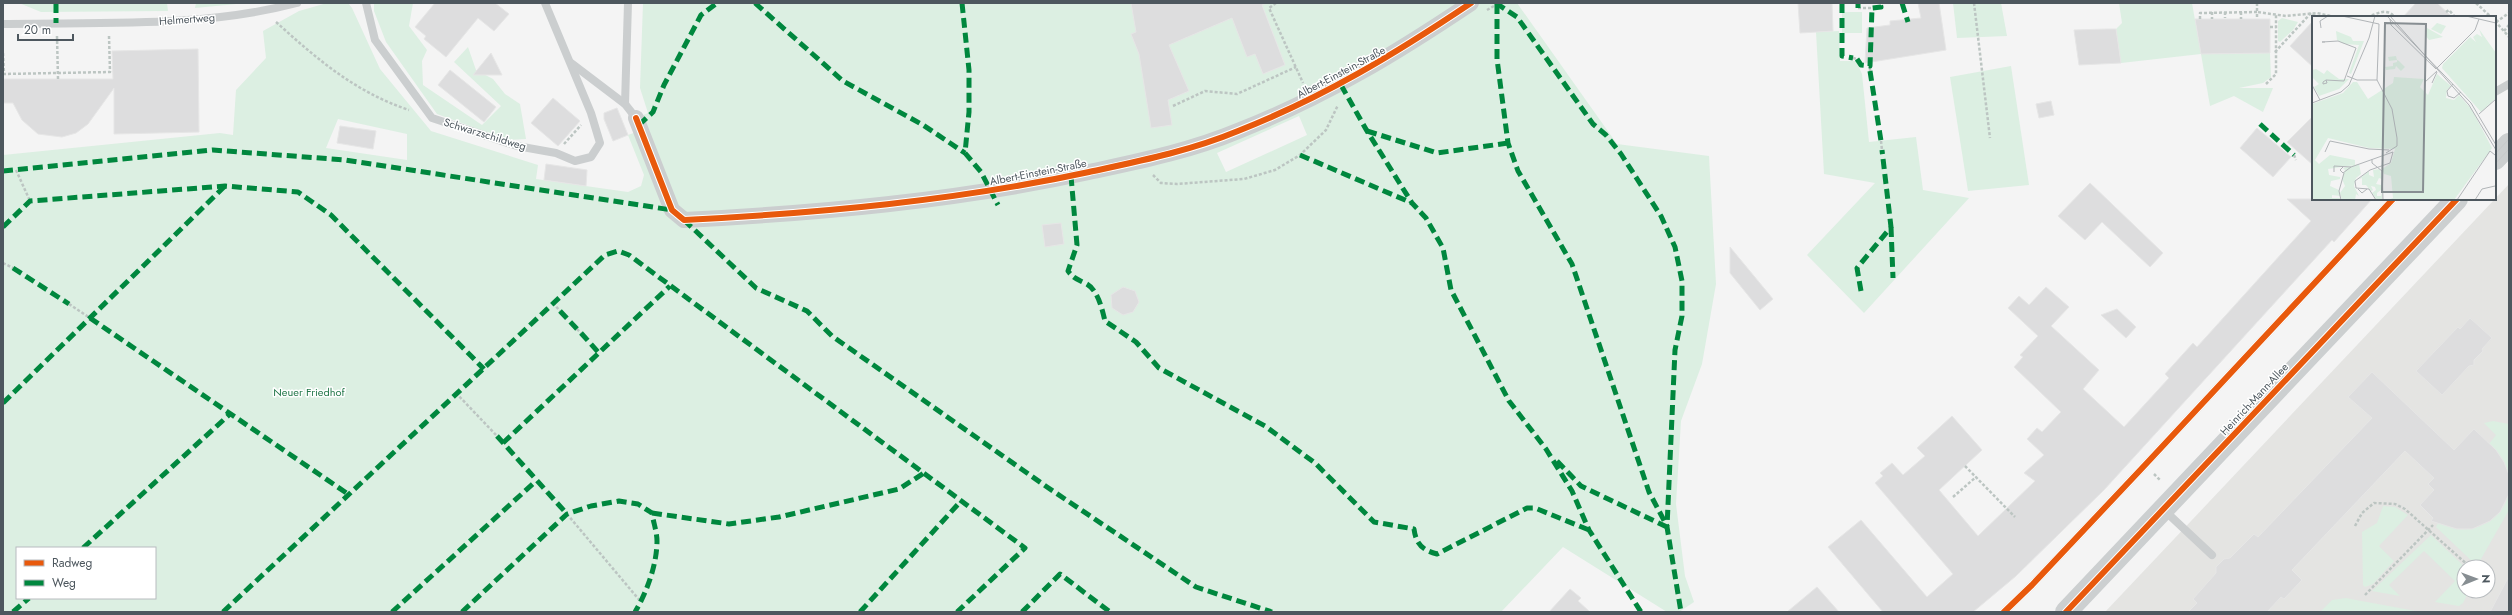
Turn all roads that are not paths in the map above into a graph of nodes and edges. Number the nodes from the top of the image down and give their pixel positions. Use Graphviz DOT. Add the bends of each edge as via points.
graph roads {
  1 [pos="297,3"];
  2 [pos="366,3"];
  3 [pos="546,3"];
  4 [pos="628,3"];
  5 [pos="1472,3"];
  6 [pos="3,24"];
  7 [pos="570,63"];
  8 [pos="2509,84"];
  9 [pos="2496,91"];
  10 [pos="625,104"];
  11 [pos="636,118"];
  12 [pos="2509,144"];
  13 [pos="2496,158"];
  14 [pos="2392,200"];
  15 [pos="2456,200"];
  16 [pos="2164,509"];
  17 [pos="2212,555"];
  18 [pos="2004,612"];
  19 [pos="2066,612"];
  1 -- 6 [label="lane, Helmertweg" via="265,11 182,20"];
  2 -- 7 [label="lane, Schwarzschildweg" via="375,40 432,118 517,146 556,153 575,161 591,157 600,143 591,112"];
  3 -- 7 [label="lane, Schwarzschildweg"];
  4 -- 10 [label="lane"];
  5 -- 11 [label="street, Albert-Einstein-Straße" via="1391,57 1341,85 1237,132 1159,157 992,191 803,213 684,220 672,210"];
  7 -- 10 [label="lane"];
  8 -- 9 [label="lane"];
  10 -- 11 [label="lane"];
  12 -- 13 [label="main road"];
  14 -- 18 [label="lane" via="2135,477"];
  15 -- 16 [label="main road, Heinrich-Mann-Allee"];
  16 -- 17 [label="lane"];
  16 -- 19 [label="main road, Heinrich-Mann-Allee"];
}
